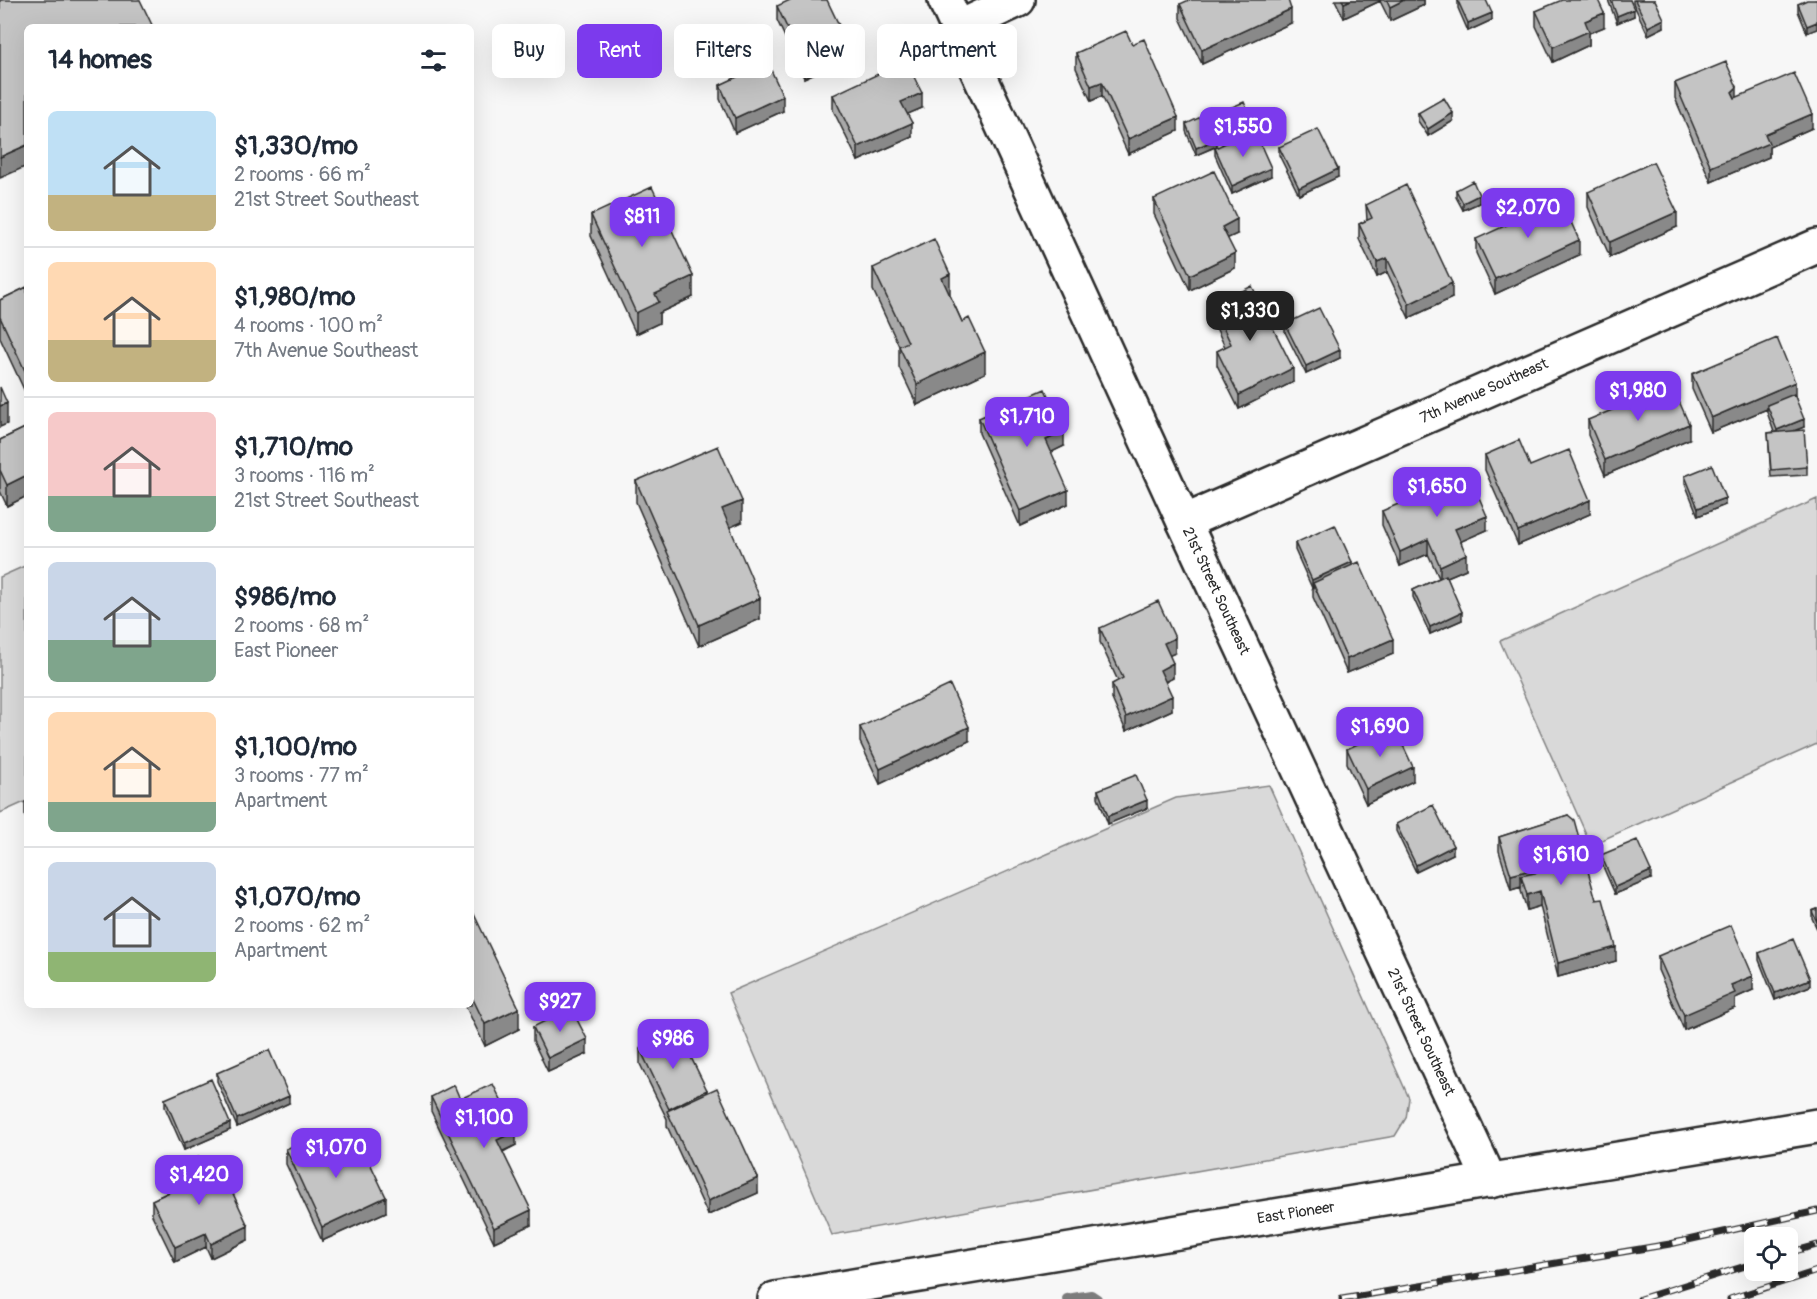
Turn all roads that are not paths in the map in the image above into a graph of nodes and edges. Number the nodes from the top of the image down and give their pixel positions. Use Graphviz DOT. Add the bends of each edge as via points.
graph roads {
  1 [pos="1017,0"];
  2 [pos="951,14"];
  3 [pos="1817,246"];
  4 [pos="1184,522"];
  5 [pos="1817,1126"];
  6 [pos="1490,1181"];
  7 [pos="775,1299"];
  1 -- 2 [label="street"];
  2 -- 4 [label="street, 21st Street Southeast"];
  3 -- 4 [label="street, 7th Avenue Southeast"];
  4 -- 6 [label="street, 21st Street Southeast"];
  5 -- 6 [label="street, East Pioneer"];
  6 -- 7 [label="street, East Pioneer"];
}
